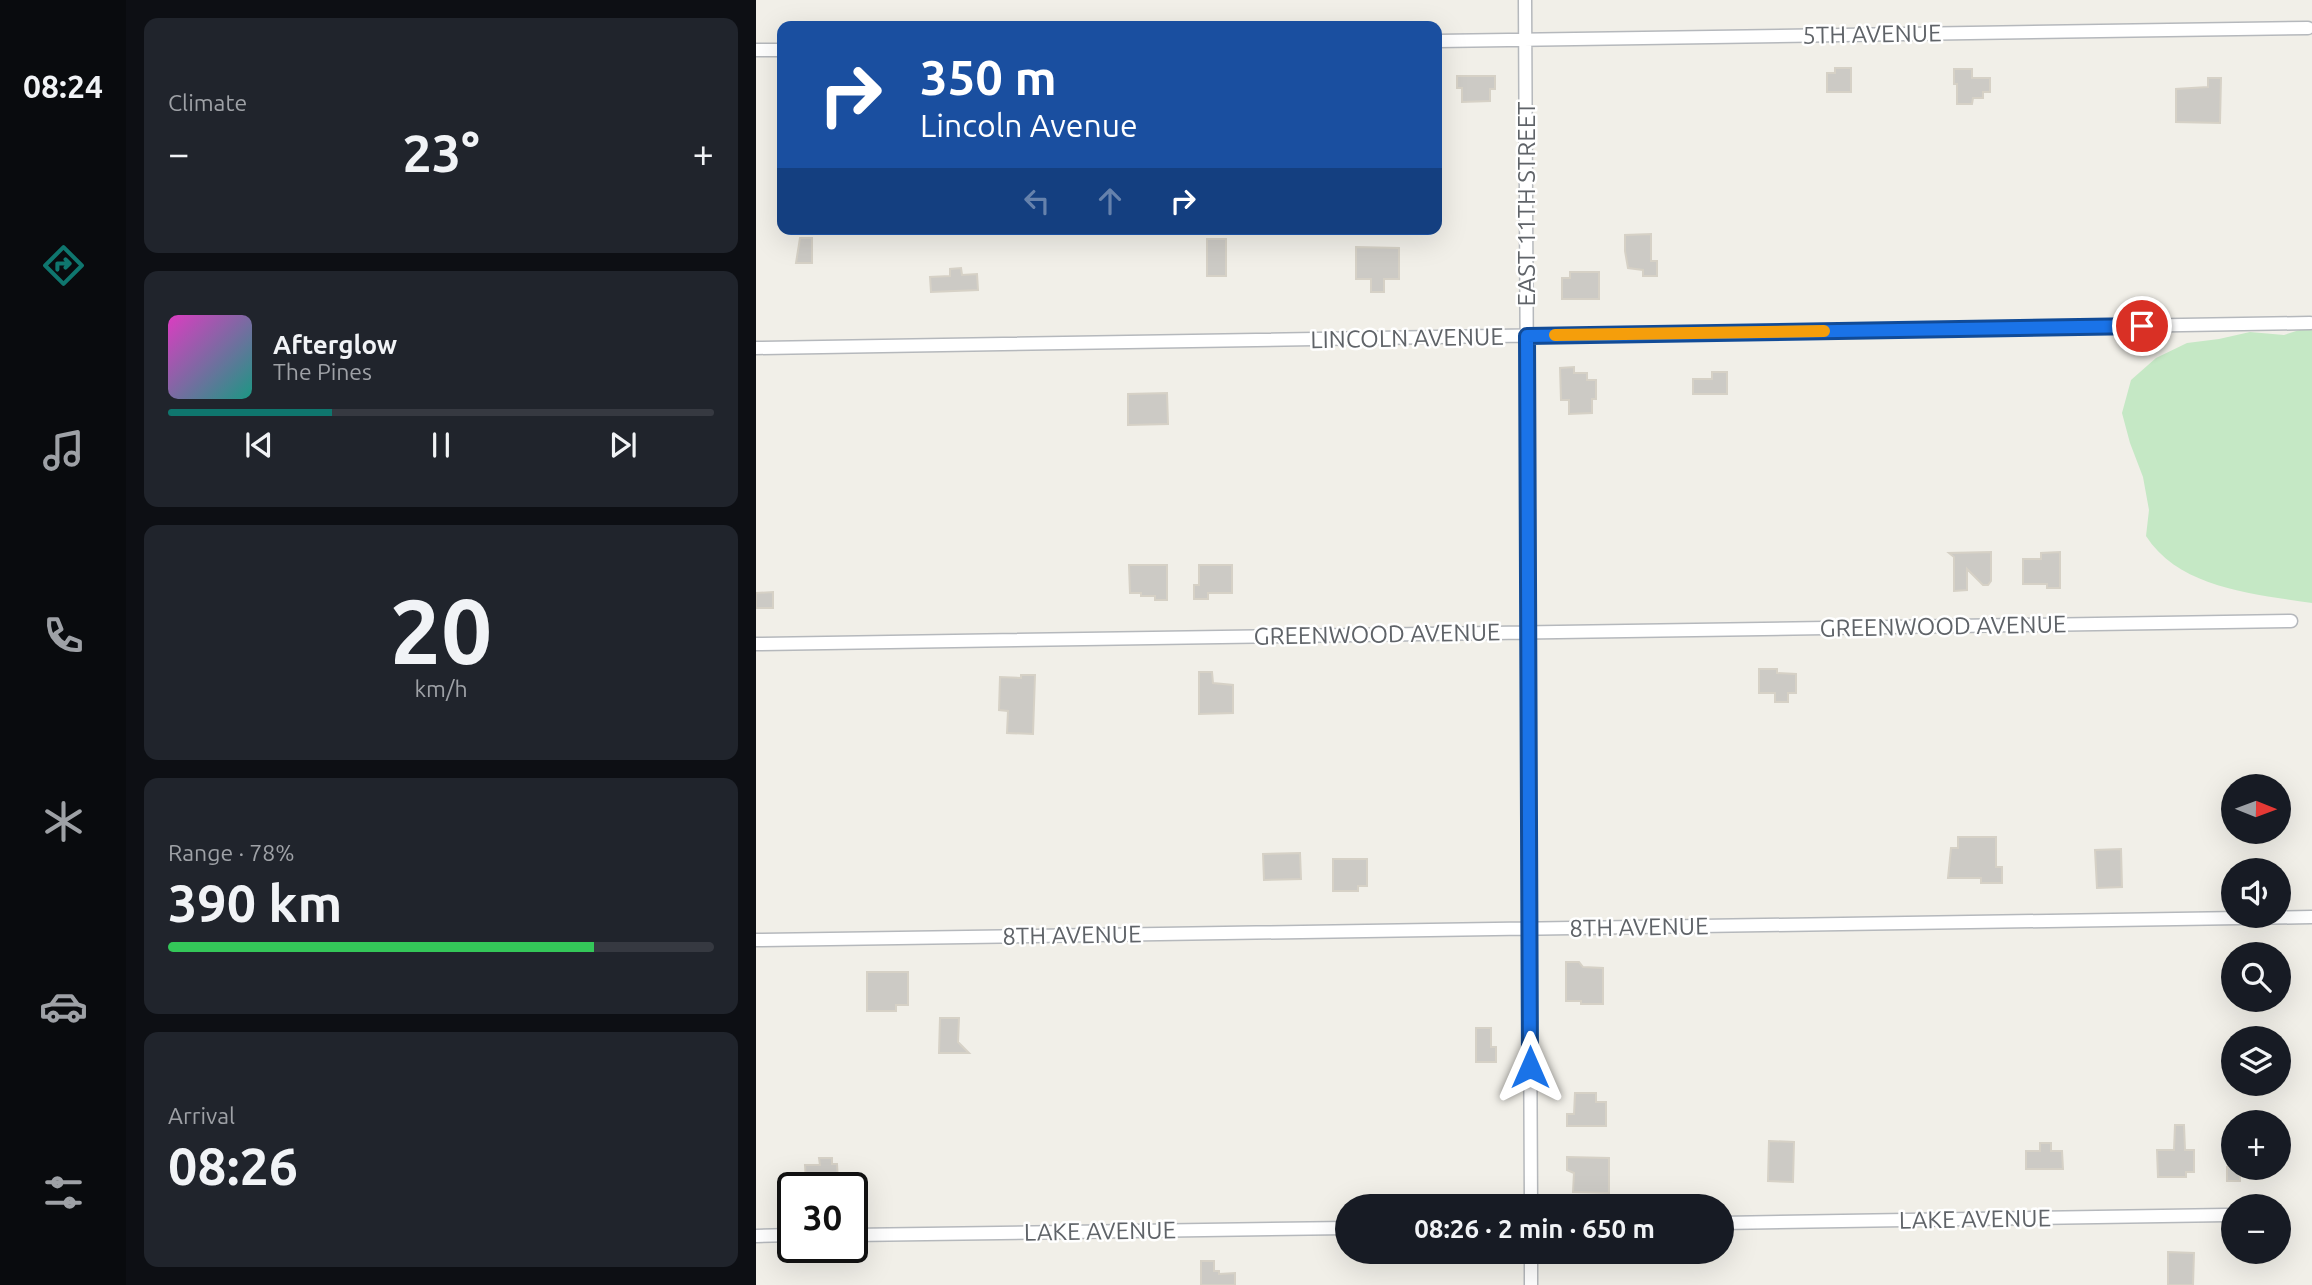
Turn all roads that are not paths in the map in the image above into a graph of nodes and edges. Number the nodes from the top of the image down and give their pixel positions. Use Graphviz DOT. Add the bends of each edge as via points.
graph roads {
  1 [pos="1525,0"];
  2 [pos="2308,28"];
  3 [pos="1525,40"];
  4 [pos="1442,41"];
  5 [pos="756,50"];
  6 [pos="777,50"];
  7 [pos="2310,323"];
  8 [pos="1527,336"];
  9 [pos="756,348"];
  10 [pos="2291,621"];
  11 [pos="1529,632"];
  12 [pos="756,644"];
  13 [pos="2312,917"];
  14 [pos="1530,929"];
  15 [pos="756,940"];
  16 [pos="1531,1194"];
  17 [pos="2221,1214"];
  18 [pos="1734,1223"];
  19 [pos="1335,1228"];
  20 [pos="777,1235"];
  21 [pos="868,1235"];
  22 [pos="756,1236"];
  23 [pos="1531,1264"];
  24 [pos="1531,1285"];
  1 -- 3 [label="street, EAST 11TH STREET"];
  2 -- 3 [label="street, 5TH AVENUE"];
  3 -- 4 [label="street, 5TH AVENUE"];
  3 -- 8 [label="street, EAST 11TH STREET"];
  5 -- 6 [label="street"];
  7 -- 8 [label="street, LINCOLN AVENUE"];
  8 -- 9 [label="street, LINCOLN AVENUE"];
  8 -- 11 [label="street, EAST 11TH STREET"];
  10 -- 11 [label="street, GREENWOOD AVENUE"];
  11 -- 12 [label="street, GREENWOOD AVENUE"];
  11 -- 14 [label="street, EAST 11TH STREET"];
  13 -- 14 [label="street, 8TH AVENUE"];
  14 -- 15 [label="street, 8TH AVENUE"];
  14 -- 16 [label="street, EAST 11TH STREET"];
  17 -- 18 [label="street, LAKE AVENUE"];
  19 -- 21 [label="street, LAKE AVENUE"];
  20 -- 22 [label="street"];
  23 -- 24 [label="street"];
}
